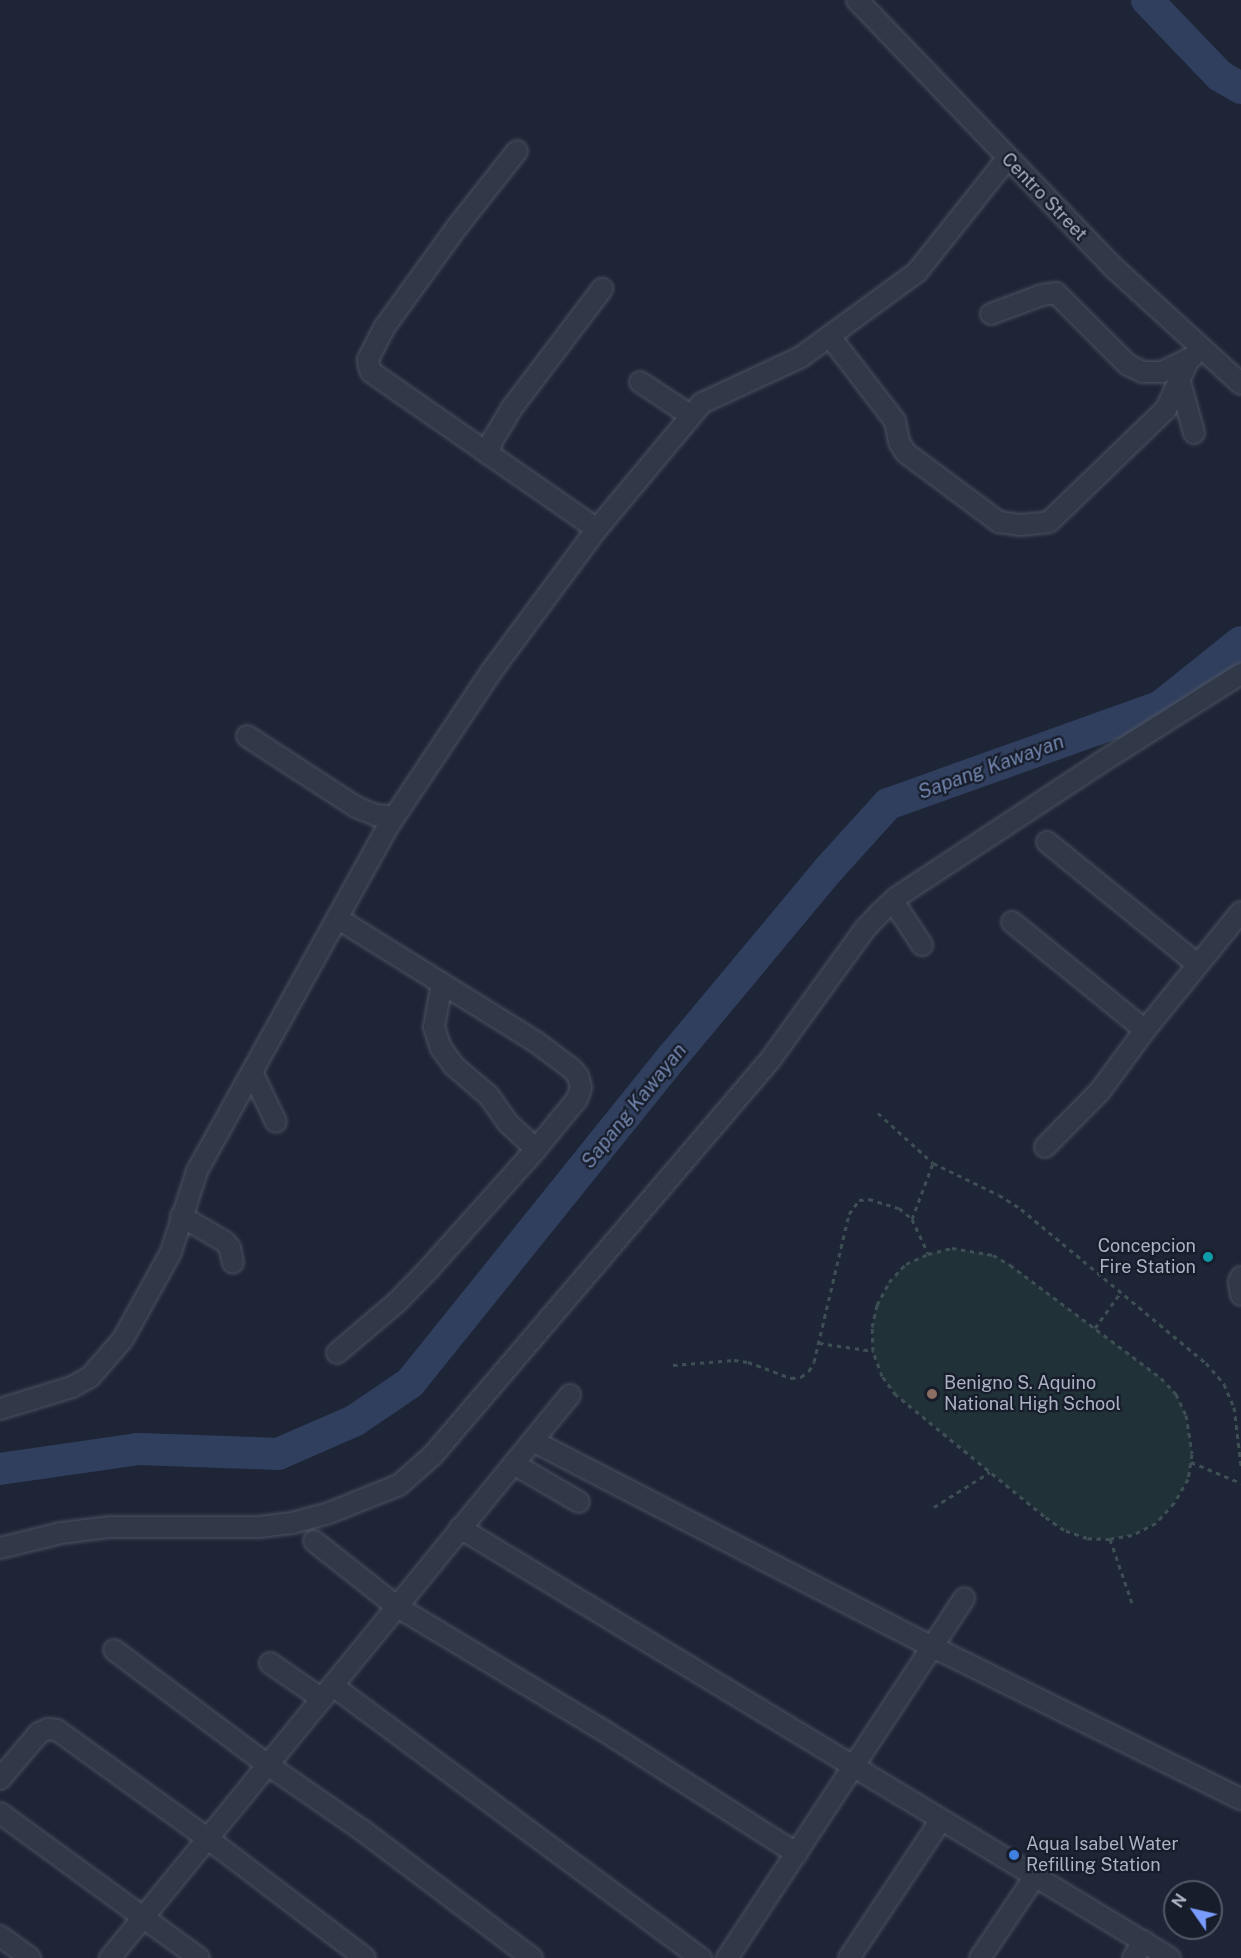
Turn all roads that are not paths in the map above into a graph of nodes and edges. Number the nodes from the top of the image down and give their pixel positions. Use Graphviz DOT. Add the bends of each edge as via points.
graph roads {
  1 [pos="857,0"];
  2 [pos="517,151"];
  3 [pos="1007,159"];
  4 [pos="602,289"];
  5 [pos="991,314"];
  6 [pos="831,338"];
  7 [pos="1196,355"];
  8 [pos="640,382"];
  9 [pos="1180,382"];
  10 [pos="1241,384"];
  11 [pos="690,415"];
  12 [pos="1194,433"];
  13 [pos="489,455"];
  14 [pos="597,529"];
  15 [pos="1241,674"];
  16 [pos="248,736"];
  17 [pos="394,818"];
  18 [pos="1047,842"];
  19 [pos="893,901"];
  20 [pos="1241,912"];
  21 [pos="338,918"];
  22 [pos="1012,922"];
  23 [pos="922,945"];
  24 [pos="1197,964"];
  25 [pos="442,983"];
  26 [pos="1145,1030"];
  27 [pos="253,1074"];
  28 [pos="276,1122"];
  29 [pos="1044,1147"];
  30 [pos="536,1149"];
  31 [pos="181,1216"];
  32 [pos="233,1263"];
  33 [pos="1241,1276"];
  34 [pos="1241,1295"];
  35 [pos="337,1353"];
  36 [pos="570,1395"];
  37 [pos="0,1409"];
  38 [pos="533,1441"];
  39 [pos="514,1464"];
  40 [pos="579,1502"];
  41 [pos="460,1528"];
  42 [pos="314,1541"];
  43 [pos="0,1548"];
  44 [pos="964,1598"];
  45 [pos="396,1606"];
  46 [pos="931,1646"];
  47 [pos="114,1650"];
  48 [pos="270,1663"];
  49 [pos="327,1693"];
  50 [pos="268,1765"];
  51 [pos="852,1765"];
  52 [pos="0,1779"];
  53 [pos="1241,1799"];
  54 [pos="0,1814"];
  55 [pos="941,1820"];
  56 [pos="207,1838"];
  57 [pos="797,1854"];
  58 [pos="1036,1875"];
  59 [pos="142,1916"];
  60 [pos="0,1936"];
  61 [pos="1144,1941"];
  62 [pos="30,1958"];
  63 [pos="110,1958"];
  64 [pos="199,1958"];
  65 [pos="365,1958"];
  66 [pos="532,1958"];
  67 [pos="701,1958"];
  68 [pos="727,1958"];
  69 [pos="849,1958"];
  70 [pos="980,1958"];
  71 [pos="1133,1958"];
  72 [pos="1170,1958"];
  1 -- 3 [label="street, Centro Street"];
  2 -- 13 [label="street" via="384,328 368,360 371,372"];
  3 -- 6 [label="street" via="916,272"];
  3 -- 7 [label="street, Centro Street"];
  4 -- 13 [label="street" via="511,409 492,441"];
  5 -- 7 [label="street" via="1056,293 1128,365 1143,372 1162,372"];
  6 -- 9 [label="street" via="896,421 899,442 906,453 999,522 1021,525 1049,522 1166,409"];
  6 -- 11 [label="street" via="777,369 702,403"];
  7 -- 9 [label="street"];
  7 -- 10 [label="street, Centro Street"];
  8 -- 11 [label="street"];
  9 -- 12 [label="street"];
  11 -- 14 [label="street"];
  13 -- 14 [label="street"];
  14 -- 17 [label="street" via="491,672"];
  15 -- 19 [label="street"];
  16 -- 17 [label="street" via="356,807"];
  17 -- 21 [label="street"];
  18 -- 24 [label="street"];
  19 -- 23 [label="street"];
  19 -- 43 [label="street" via="865,928 770,1060 433,1455 399,1485 292,1523 259,1527 109,1527"];
  20 -- 24 [label="street"];
  21 -- 25 [label="street"];
  21 -- 27 [label="street"];
  22 -- 26 [label="street"];
  24 -- 26 [label="street"];
  25 -- 30 [label="street" via="434,1027 441,1048"];
  25 -- 30 [label="street" via="536,1042 578,1076 581,1088 577,1099"];
  26 -- 29 [label="street" via="1100,1091"];
  27 -- 28 [label="street"];
  27 -- 31 [label="street" via="197,1171"];
  30 -- 35 [label="street" via="421,1278"];
  31 -- 32 [label="street" via="225,1242"];
  31 -- 37 [label="street" via="177,1238 153,1288 101,1367 72,1387"];
  33 -- 34 [label="street"];
  36 -- 38 [label="street"];
  38 -- 39 [label="street"];
  38 -- 46 [label="street"];
  39 -- 40 [label="street"];
  39 -- 41 [label="street"];
  41 -- 45 [label="street"];
  41 -- 51 [label="street"];
  42 -- 45 [label="street"];
  44 -- 46 [label="street"];
  45 -- 49 [label="street"];
  45 -- 57 [label="street" via="601,1729"];
  46 -- 51 [label="street"];
  46 -- 53 [label="street"];
  47 -- 50 [label="street"];
  48 -- 49 [label="street"];
  49 -- 50 [label="street"];
  49 -- 67 [label="street"];
  50 -- 56 [label="street"];
  50 -- 66 [label="street" via="363,1830"];
  51 -- 55 [label="street"];
  51 -- 57 [label="street"];
  52 -- 56 [label="street" via="39,1733 57,1731"];
  54 -- 59 [label="street"];
  55 -- 58 [label="street"];
  55 -- 69 [label="street"];
  56 -- 59 [label="street"];
  56 -- 65 [label="street"];
  57 -- 68 [label="street"];
  58 -- 61 [label="street"];
  58 -- 70 [label="street"];
  59 -- 63 [label="street"];
  59 -- 64 [label="street"];
  60 -- 62 [label="street"];
  61 -- 71 [label="street"];
  61 -- 72 [label="street"];
}
